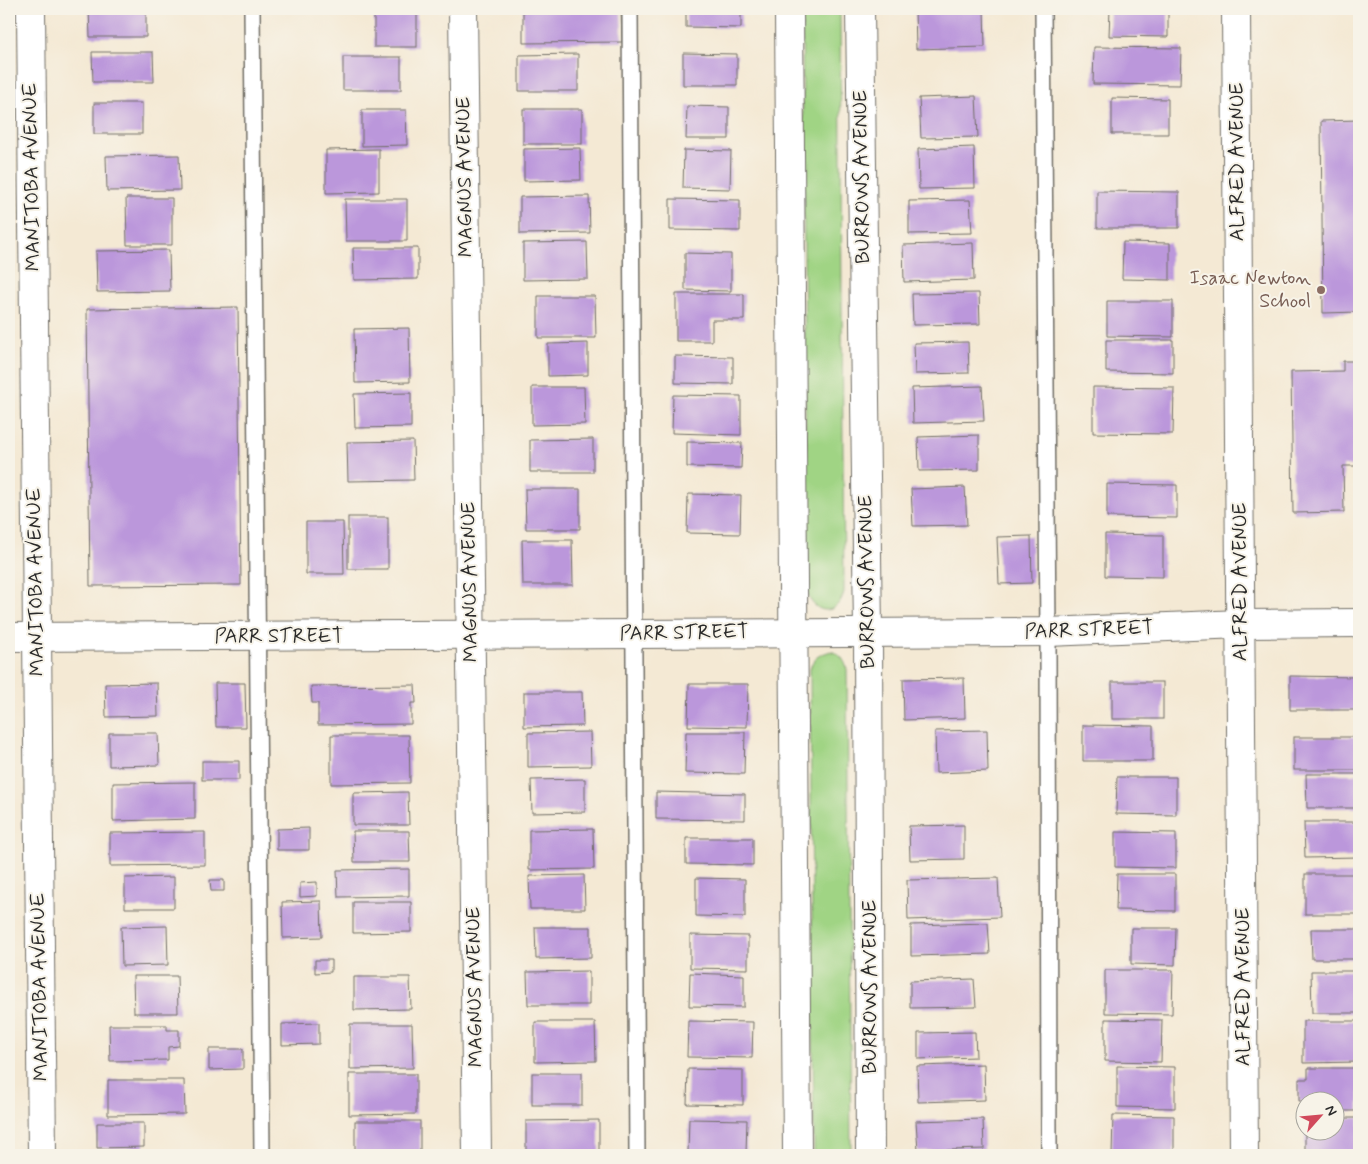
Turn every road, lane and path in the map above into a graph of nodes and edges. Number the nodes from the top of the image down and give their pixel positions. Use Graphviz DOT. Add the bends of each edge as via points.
graph roads {
  1 [pos="30,9"];
  2 [pos="252,9"];
  3 [pos="463,9"];
  4 [pos="630,9"];
  5 [pos="789,9"];
  6 [pos="860,9"];
  7 [pos="1043,9"];
  8 [pos="1236,9"];
  9 [pos="1240,624"];
  10 [pos="1359,624"];
  11 [pos="793,632"];
  12 [pos="868,632"];
  13 [pos="1048,632"];
  14 [pos="633,633"];
  15 [pos="471,635"];
  16 [pos="256,636"];
  17 [pos="9,637"];
  18 [pos="36,638"];
  19 [pos="42,1155"];
  20 [pos="262,1155"];
  21 [pos="477,1155"];
  22 [pos="637,1155"];
  23 [pos="797,1155"];
  24 [pos="870,1155"];
  25 [pos="1049,1155"];
  26 [pos="1244,1155"];
  1 -- 18 [label="street, MANITOBA AVENUE"];
  2 -- 16 [label="lane"];
  3 -- 15 [label="street, MAGNUS AVENUE"];
  4 -- 14 [label="lane"];
  5 -- 11 [label="street"];
  6 -- 12 [label="street, BURROWS AVENUE"];
  7 -- 13 [label="lane"];
  8 -- 9 [label="street, ALFRED AVENUE"];
  9 -- 10 [label="street, PARR STREET"];
  9 -- 13 [label="street, PARR STREET"];
  9 -- 26 [label="street, ALFRED AVENUE"];
  11 -- 12 [label="street, PARR STREET"];
  11 -- 14 [label="street, PARR STREET"];
  11 -- 23 [label="street"];
  12 -- 13 [label="street, PARR STREET"];
  12 -- 24 [label="street, BURROWS AVENUE"];
  13 -- 25 [label="lane"];
  14 -- 15 [label="street, PARR STREET"];
  14 -- 22 [label="lane"];
  15 -- 16 [label="street, PARR STREET"];
  15 -- 21 [label="street, MAGNUS AVENUE"];
  16 -- 18 [label="street, PARR STREET"];
  16 -- 20 [label="lane"];
  17 -- 18 [label="street, PARR STREET"];
  18 -- 19 [label="street, MANITOBA AVENUE"];
}
